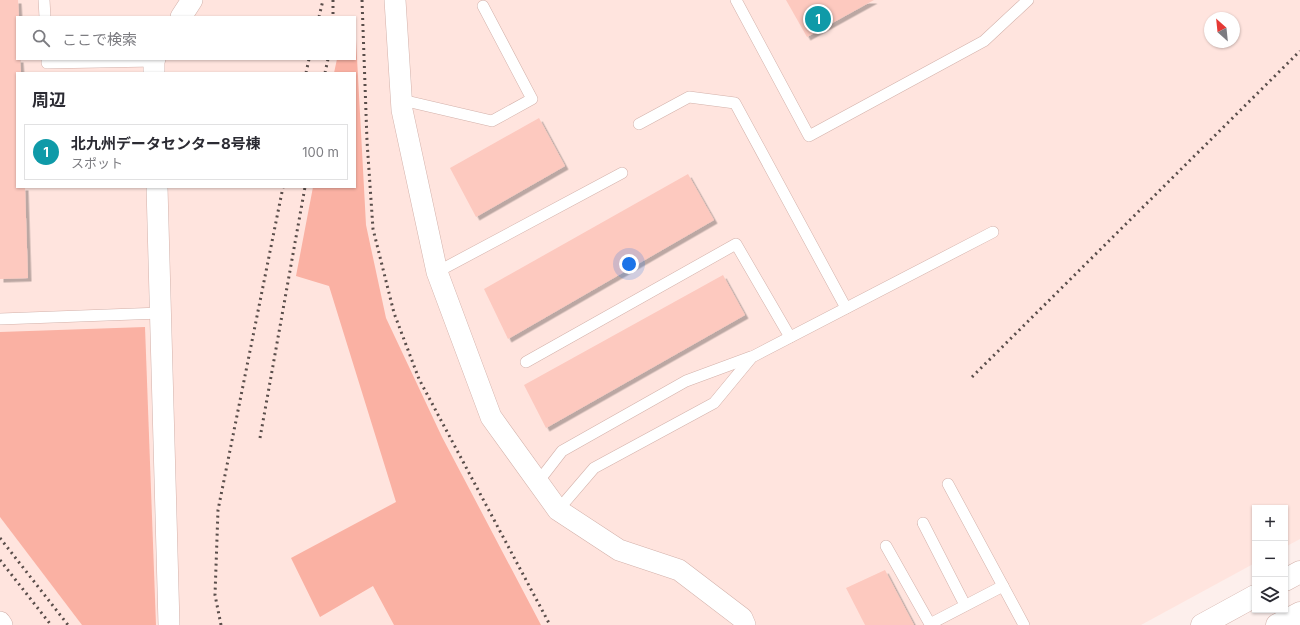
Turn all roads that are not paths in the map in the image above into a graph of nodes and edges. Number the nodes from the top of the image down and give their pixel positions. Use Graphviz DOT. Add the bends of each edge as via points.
graph roads {
  1 [pos="44,0"];
  2 [pos="192,0"];
  3 [pos="395,0"];
  4 [pos="736,0"];
  5 [pos="1028,0"];
  6 [pos="484,6"];
  7 [pos="45,16"];
  8 [pos="182,16"];
  9 [pos="47,60"];
  10 [pos="154,64"];
  11 [pos="402,100"];
  12 [pos="639,124"];
  13 [pos="622,173"];
  14 [pos="157,188"];
  15 [pos="993,232"];
  16 [pos="437,272"];
  17 [pos="846,308"];
  18 [pos="161,313"];
  19 [pos="0,319"];
  20 [pos="790,337"];
  21 [pos="752,357"];
  22 [pos="526,362"];
  23 [pos="538,482"];
  24 [pos="948,484"];
  25 [pos="558,510"];
  26 [pos="923,523"];
  27 [pos="886,546"];
  28 [pos="1300,572"];
  29 [pos="1288,578"];
  30 [pos="1003,586"];
  31 [pos="1252,598"];
  32 [pos="965,605"];
  33 [pos="1300,613"];
  34 [pos="0,622"];
  35 [pos="942,622"];
  36 [pos="2,625"];
  37 [pos="169,625"];
  38 [pos="745,625"];
  39 [pos="1024,625"];
  40 [pos="1202,625"];
  41 [pos="1278,625"];
  1 -- 7 [label="lane"];
  2 -- 8 [label="street"];
  3 -- 11 [label="street"];
  4 -- 5 [label="lane" via="808,136 984,41"];
  6 -- 11 [label="lane" via="532,99 492,121"];
  9 -- 10 [label="lane" via="47,63"];
  11 -- 16 [label="street"];
  12 -- 17 [label="lane" via="689,97 735,103"];
  13 -- 16 [label="lane"];
  14 -- 18 [label="street"];
  15 -- 17 [label="lane"];
  16 -- 23 [label="street" via="491,417"];
  17 -- 20 [label="lane"];
  18 -- 19 [label="lane"];
  18 -- 37 [label="street"];
  20 -- 21 [label="lane"];
  20 -- 22 [label="lane" via="736,244"];
  21 -- 23 [label="lane" via="686,381 562,451"];
  21 -- 25 [label="lane" via="714,403 594,468"];
  23 -- 25 [label="street"];
  24 -- 30 [label="lane"];
  25 -- 38 [label="street" via="619,550 680,570 742,618"];
  26 -- 32 [label="lane"];
  27 -- 35 [label="lane" via="930,624"];
  28 -- 29 [label="street"];
  30 -- 32 [label="lane"];
  30 -- 39 [label="lane"];
  31 -- 40 [label="street"];
  32 -- 35 [label="lane"];
  33 -- 41 [label="street"];
  34 -- 36 [label="street"];
}
